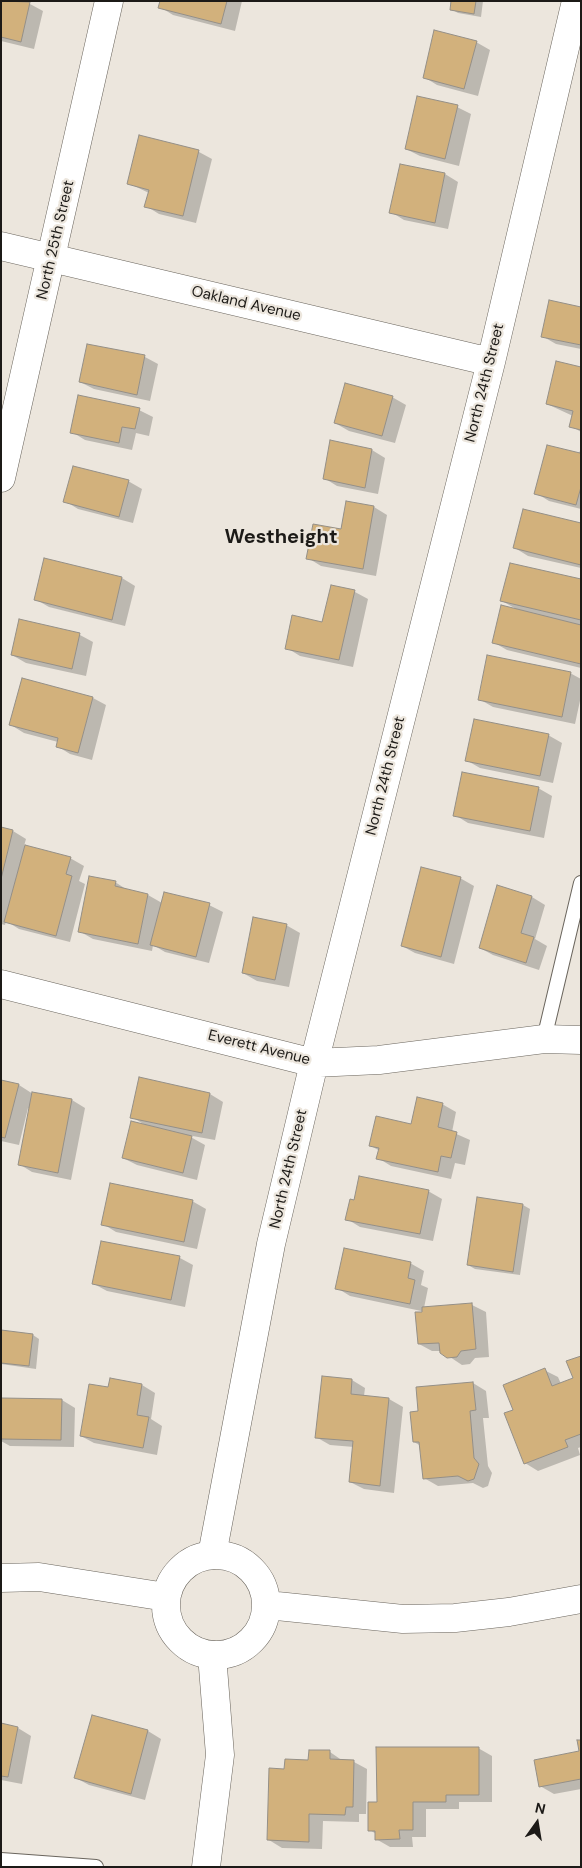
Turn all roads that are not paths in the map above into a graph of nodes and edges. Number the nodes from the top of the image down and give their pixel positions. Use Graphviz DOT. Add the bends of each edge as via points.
graph roads {
  1 [pos="109,1"];
  2 [pos="576,1"];
  3 [pos="1,246"];
  4 [pos="52,258"];
  5 [pos="491,362"];
  6 [pos="1,478"];
  7 [pos="581,882"];
  8 [pos="1,984"];
  9 [pos="544,1039"];
  10 [pos="581,1040"];
  11 [pos="314,1063"];
  12 [pos="212,1555"];
  13 [pos="1,1578"];
  14 [pos="166,1597"];
  15 [pos="581,1599"];
  16 [pos="267,1605"];
  17 [pos="212,1655"];
  18 [pos="1,1860"];
  19 [pos="96,1867"];
  20 [pos="206,1867"];
  1 -- 4 [label="street, North 25th Street"];
  2 -- 5 [label="street, North 24th Street"];
  3 -- 4 [label="street, Oakland Avenue"];
  4 -- 5 [label="street, Oakland Avenue"];
  4 -- 6 [label="street, North 25th Street"];
  5 -- 11 [label="street, North 24th Street"];
  7 -- 9 [label="lane"];
  8 -- 11 [label="street, Everett Avenue"];
  9 -- 10 [label="street, Everett Avenue"];
  9 -- 11 [label="street, Everett Avenue" via="378,1060"];
  11 -- 12 [label="street, North 24th Street" via="271,1244"];
  12 -- 14 [label="street" via="196,1559 182,1568"];
  12 -- 16 [label="street" via="229,1556 244,1563 256,1574 264,1589"];
  13 -- 14 [label="street" via="39,1577"];
  14 -- 17 [label="street" via="166,1614 182,1642 196,1651"];
  15 -- 16 [label="street" via="509,1612 403,1619"];
  16 -- 17 [label="street" via="264,1622 244,1647 229,1654"];
  17 -- 20 [label="street" via="220,1755"];
  18 -- 19 [label="lane"];
}
